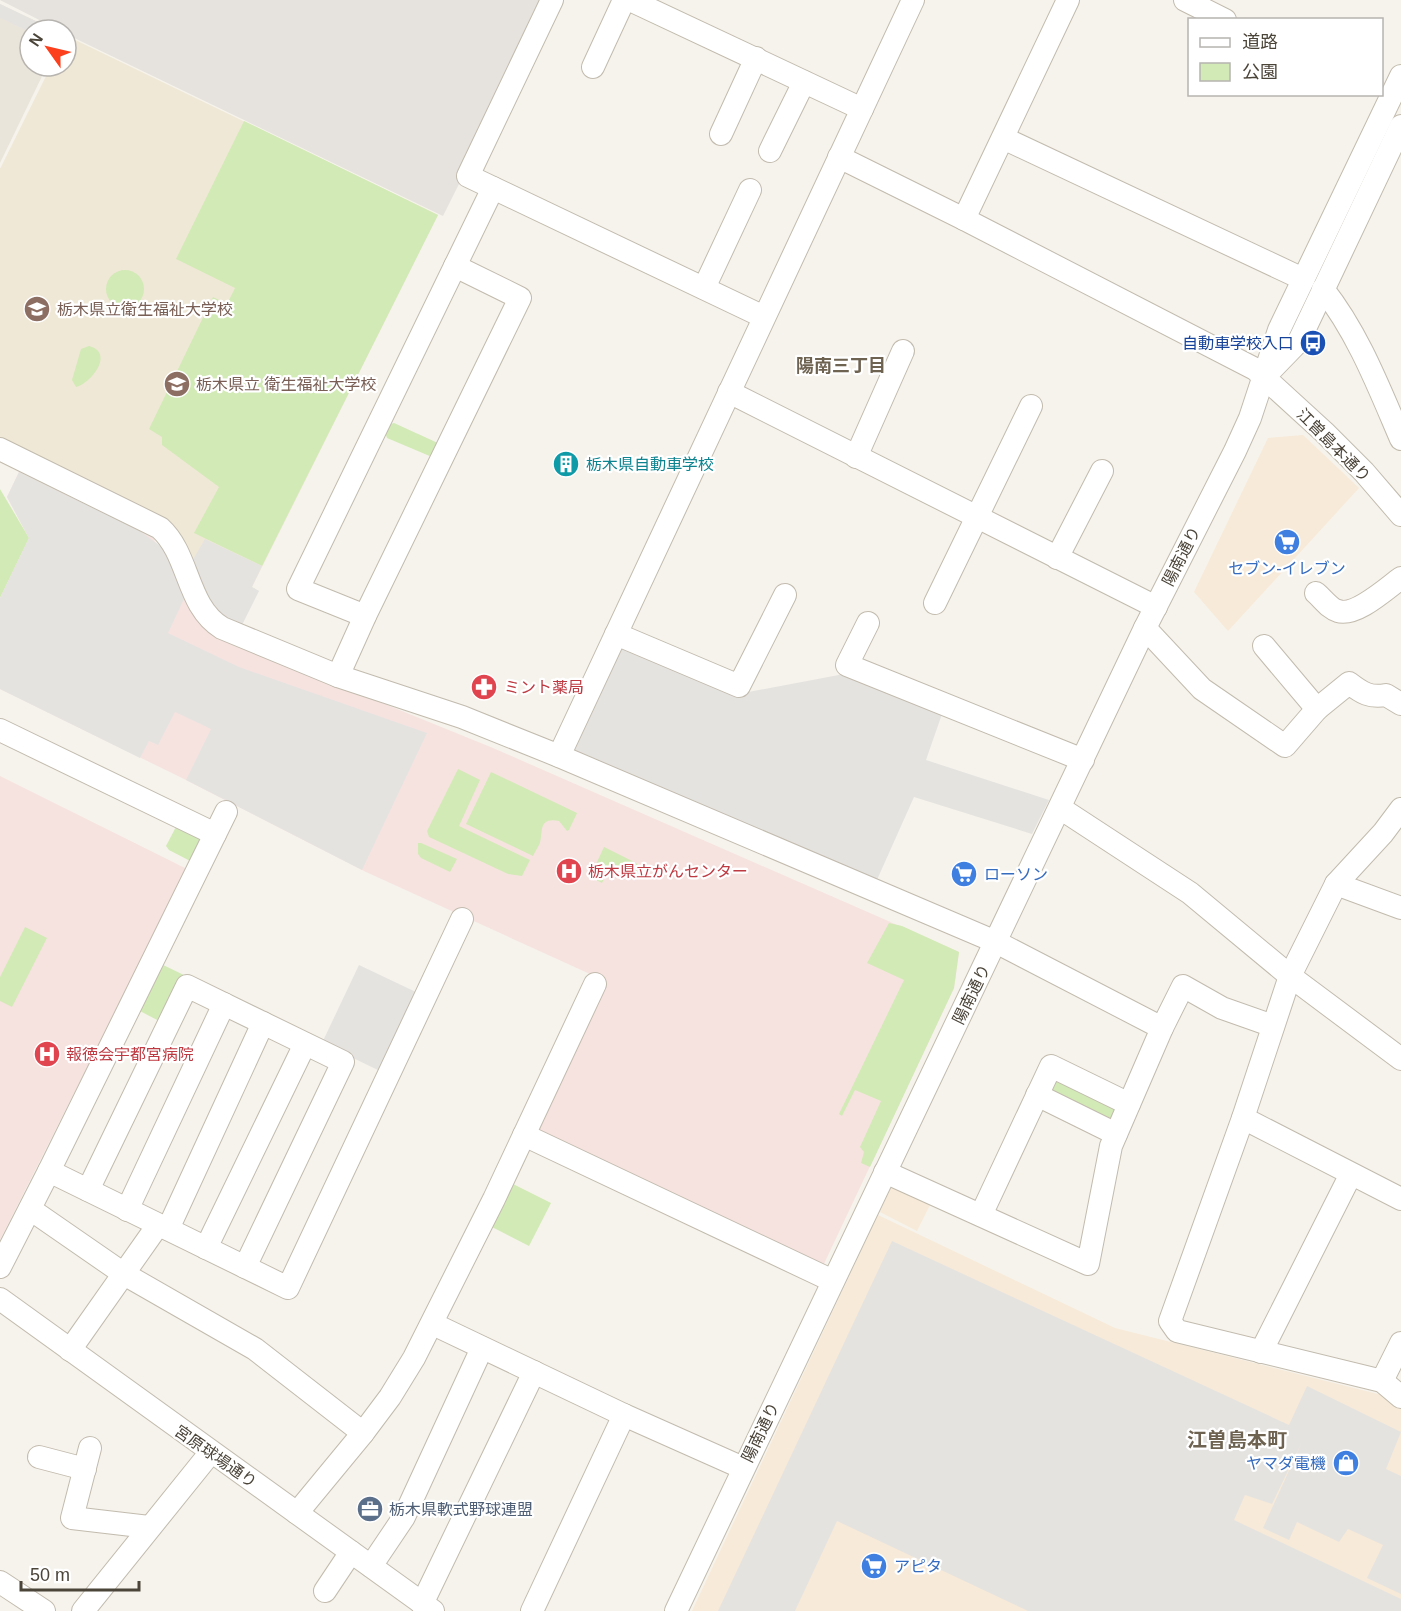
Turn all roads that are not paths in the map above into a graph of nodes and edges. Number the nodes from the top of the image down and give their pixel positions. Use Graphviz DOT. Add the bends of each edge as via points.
graph roads {
  1 [pos="552,0"];
  2 [pos="624,0"];
  3 [pos="630,0"];
  4 [pos="913,0"];
  5 [pos="1068,0"];
  6 [pos="1185,0"];
  7 [pos="673,9"];
  8 [pos="1221,18"];
  9 [pos="756,58"];
  10 [pos="593,66"];
  11 [pos="1401,76"];
  12 [pos="804,82"];
  13 [pos="1385,97"];
  14 [pos="862,109"];
  15 [pos="1401,126"];
  16 [pos="721,134"];
  17 [pos="1003,138"];
  18 [pos="770,151"];
  19 [pos="839,157"];
  20 [pos="1393,166"];
  21 [pos="493,188"];
  22 [pos="750,189"];
  23 [pos="964,219"];
  24 [pos="455,267"];
  25 [pos="1313,284"];
  26 [pos="704,288"];
  27 [pos="764,316"];
  28 [pos="903,351"];
  29 [pos="1264,378"];
  30 [pos="729,392"];
  31 [pos="1031,406"];
  32 [pos="1401,439"];
  33 [pos="0,449"];
  34 [pos="856,457"];
  35 [pos="1102,471"];
  36 [pos="1401,515"];
  37 [pos="977,518"];
  38 [pos="1057,558"];
  39 [pos="1401,578"];
  40 [pos="1316,593"];
  41 [pos="785,596"];
  42 [pos="935,603"];
  43 [pos="1156,607"];
  44 [pos="365,616"];
  45 [pos="868,623"];
  46 [pos="1145,628"];
  47 [pos="616,634"];
  48 [pos="1264,646"];
  49 [pos="338,676"];
  50 [pos="1401,704"];
  51 [pos="1317,709"];
  52 [pos="0,730"];
  53 [pos="559,756"];
  54 [pos="1083,760"];
  55 [pos="1060,808"];
  56 [pos="1401,809"];
  57 [pos="226,812"];
  58 [pos="215,834"];
  59 [pos="1336,884"];
  60 [pos="1401,908"];
  61 [pos="462,919"];
  62 [pos="996,942"];
  63 [pos="1290,976"];
  64 [pos="595,984"];
  65 [pos="224,1004"];
  66 [pos="264,1023"];
  67 [pos="1273,1026"];
  68 [pos="1162,1028"];
  69 [pos="304,1044"];
  70 [pos="1401,1059"];
  71 [pos="1037,1095"];
  72 [pos="1129,1104"];
  73 [pos="1243,1118"];
  74 [pos="1116,1134"];
  75 [pos="524,1135"];
  76 [pos="49,1171"];
  77 [pos="885,1172"];
  78 [pos="1351,1174"];
  79 [pos="88,1191"];
  80 [pos="1401,1199"];
  81 [pos="30,1209"];
  82 [pos="127,1210"];
  83 [pos="981,1215"];
  84 [pos="163,1227"];
  85 [pos="206,1248"];
  86 [pos="0,1267"];
  87 [pos="245,1267"];
  88 [pos="124,1274"];
  89 [pos="832,1281"];
  90 [pos="0,1299"];
  91 [pos="433,1324"];
  92 [pos="1401,1343"];
  93 [pos="482,1348"];
  94 [pos="69,1350"];
  95 [pos="1261,1352"];
  96 [pos="534,1372"];
  97 [pos="1382,1381"];
  98 [pos="1401,1396"];
  99 [pos="624,1415"];
  100 [pos="363,1433"];
  101 [pos="211,1452"];
  102 [pos="39,1457"];
  103 [pos="743,1468"];
  104 [pos="297,1513"];
  105 [pos="149,1527"];
  106 [pos="351,1552"];
  107 [pos="371,1566"];
  108 [pos="0,1582"];
  109 [pos="325,1591"];
  110 [pos="428,1607"];
  111 [pos="44,1611"];
  112 [pos="83,1611"];
  113 [pos="532,1611"];
  114 [pos="676,1611"];
  1 -- 21 [label="street" via="468,176"];
  2 -- 10 [label="street"];
  3 -- 7 [label="street"];
  4 -- 14 [label="street"];
  5 -- 17 [label="street"];
  6 -- 8 [label="street"];
  7 -- 9 [label="street"];
  9 -- 12 [label="street"];
  9 -- 16 [label="street"];
  11 -- 13 [label="street"];
  12 -- 14 [label="street"];
  12 -- 18 [label="street"];
  13 -- 25 [label="street"];
  14 -- 19 [label="street"];
  15 -- 20 [label="street"];
  17 -- 23 [label="street"];
  17 -- 25 [label="street"];
  19 -- 23 [label="street, 江曽島本通り"];
  19 -- 27 [label="street"];
  20 -- 25 [label="street"];
  21 -- 24 [label="street"];
  21 -- 26 [label="street"];
  22 -- 26 [label="street"];
  23 -- 29 [label="street, 江曽島本通り" via="1254,369"];
  24 -- 44 [label="street" via="520,298"];
  24 -- 44 [label="street" via="298,588"];
  25 -- 29 [label="street, 陽南通り" via="1279,330"];
  25 -- 32 [label="street" via="1337,306"];
  26 -- 27 [label="street"];
  27 -- 30 [label="street"];
  28 -- 34 [label="street"];
  29 -- 36 [label="street, 江曽島本通り" via="1332,440"];
  29 -- 43 [label="street, 陽南通り" via="1240,440"];
  30 -- 34 [label="street"];
  30 -- 47 [label="street"];
  31 -- 37 [label="street"];
  33 -- 49 [label="street" via="160,528 170,540 200,607 220,627"];
  34 -- 37 [label="street"];
  35 -- 38 [label="street"];
  37 -- 38 [label="street"];
  37 -- 42 [label="street"];
  38 -- 43 [label="street"];
  39 -- 40 [label="street" via="1359,609 1345,613 1336,611"];
  41 -- 47 [label="street" via="739,686"];
  43 -- 46 [label="street, 陽南通り"];
  44 -- 49 [label="street"];
  45 -- 54 [label="street" via="847,665"];
  46 -- 51 [label="street" via="1202,689 1285,746"];
  46 -- 54 [label="street, 陽南通り"];
  47 -- 53 [label="street"];
  48 -- 51 [label="street"];
  49 -- 53 [label="street" via="462,717"];
  50 -- 51 [label="street" via="1386,694 1374,697 1361,693 1349,683"];
  52 -- 58 [label="street"];
  53 -- 62 [label="street"];
  54 -- 55 [label="street, 陽南通り"];
  55 -- 62 [label="street, 陽南通り"];
  55 -- 63 [label="street" via="1190,893"];
  56 -- 59 [label="street"];
  57 -- 58 [label="street"];
  58 -- 76 [label="street"];
  59 -- 60 [label="street"];
  59 -- 63 [label="street"];
  61 -- 87 [label="street" via="288,1288"];
  62 -- 68 [label="street"];
  62 -- 77 [label="street, 陽南通り"];
  63 -- 67 [label="street"];
  63 -- 70 [label="street"];
  64 -- 75 [label="street"];
  65 -- 66 [label="street"];
  65 -- 79 [label="street" via="187,986"];
  65 -- 82 [label="street"];
  66 -- 69 [label="street"];
  66 -- 84 [label="street"];
  67 -- 68 [label="street" via="1222,1008 1183,986"];
  67 -- 73 [label="street"];
  68 -- 72 [label="street"];
  69 -- 85 [label="street"];
  69 -- 87 [label="street" via="343,1062"];
  71 -- 72 [label="street" via="1051,1066"];
  71 -- 74 [label="street"];
  71 -- 83 [label="street"];
  72 -- 74 [label="street"];
  73 -- 78 [label="street"];
  73 -- 95 [label="street" via="1170,1321 1177,1331"];
  74 -- 83 [label="street" via="1088,1264"];
  75 -- 89 [label="street"];
  75 -- 91 [label="street"];
  76 -- 79 [label="street"];
  76 -- 81 [label="street"];
  77 -- 83 [label="street"];
  77 -- 89 [label="street, 陽南通り"];
  78 -- 80 [label="street"];
  78 -- 95 [label="street"];
  79 -- 82 [label="street"];
  81 -- 86 [label="street"];
  81 -- 88 [label="street"];
  82 -- 84 [label="street"];
  84 -- 85 [label="street"];
  84 -- 88 [label="street"];
  85 -- 87 [label="street"];
  88 -- 94 [label="street"];
  88 -- 100 [label="street" via="255,1349"];
  89 -- 103 [label="street, 陽南通り"];
  90 -- 94 [label="street, 宮原球場通り"];
  91 -- 93 [label="street"];
  91 -- 100 [label="street" via="390,1397"];
  92 -- 97 [label="street"];
  93 -- 96 [label="street"];
  93 -- 107 [label="street" via="404,1517"];
  94 -- 101 [label="street, 宮原球場通り"];
  95 -- 97 [label="street"];
  96 -- 99 [label="street"];
  96 -- 110 [label="street"];
  97 -- 98 [label="street"];
  99 -- 103 [label="street"];
  99 -- 113 [label="street"];
  100 -- 104 [label="street"];
  101 -- 104 [label="street, 宮原球場通り"];
  101 -- 105 [label="street"];
  102 -- 105 [label="street" via="87,1458 72,1518"];
  103 -- 114 [label="street, 陽南通り"];
  104 -- 106 [label="street, 宮原球場通り"];
  105 -- 112 [label="street"];
  106 -- 107 [label="street, 宮原球場通り"];
  106 -- 109 [label="street"];
  107 -- 110 [label="street, 宮原球場通り"];
  108 -- 111 [label="street"];
}
